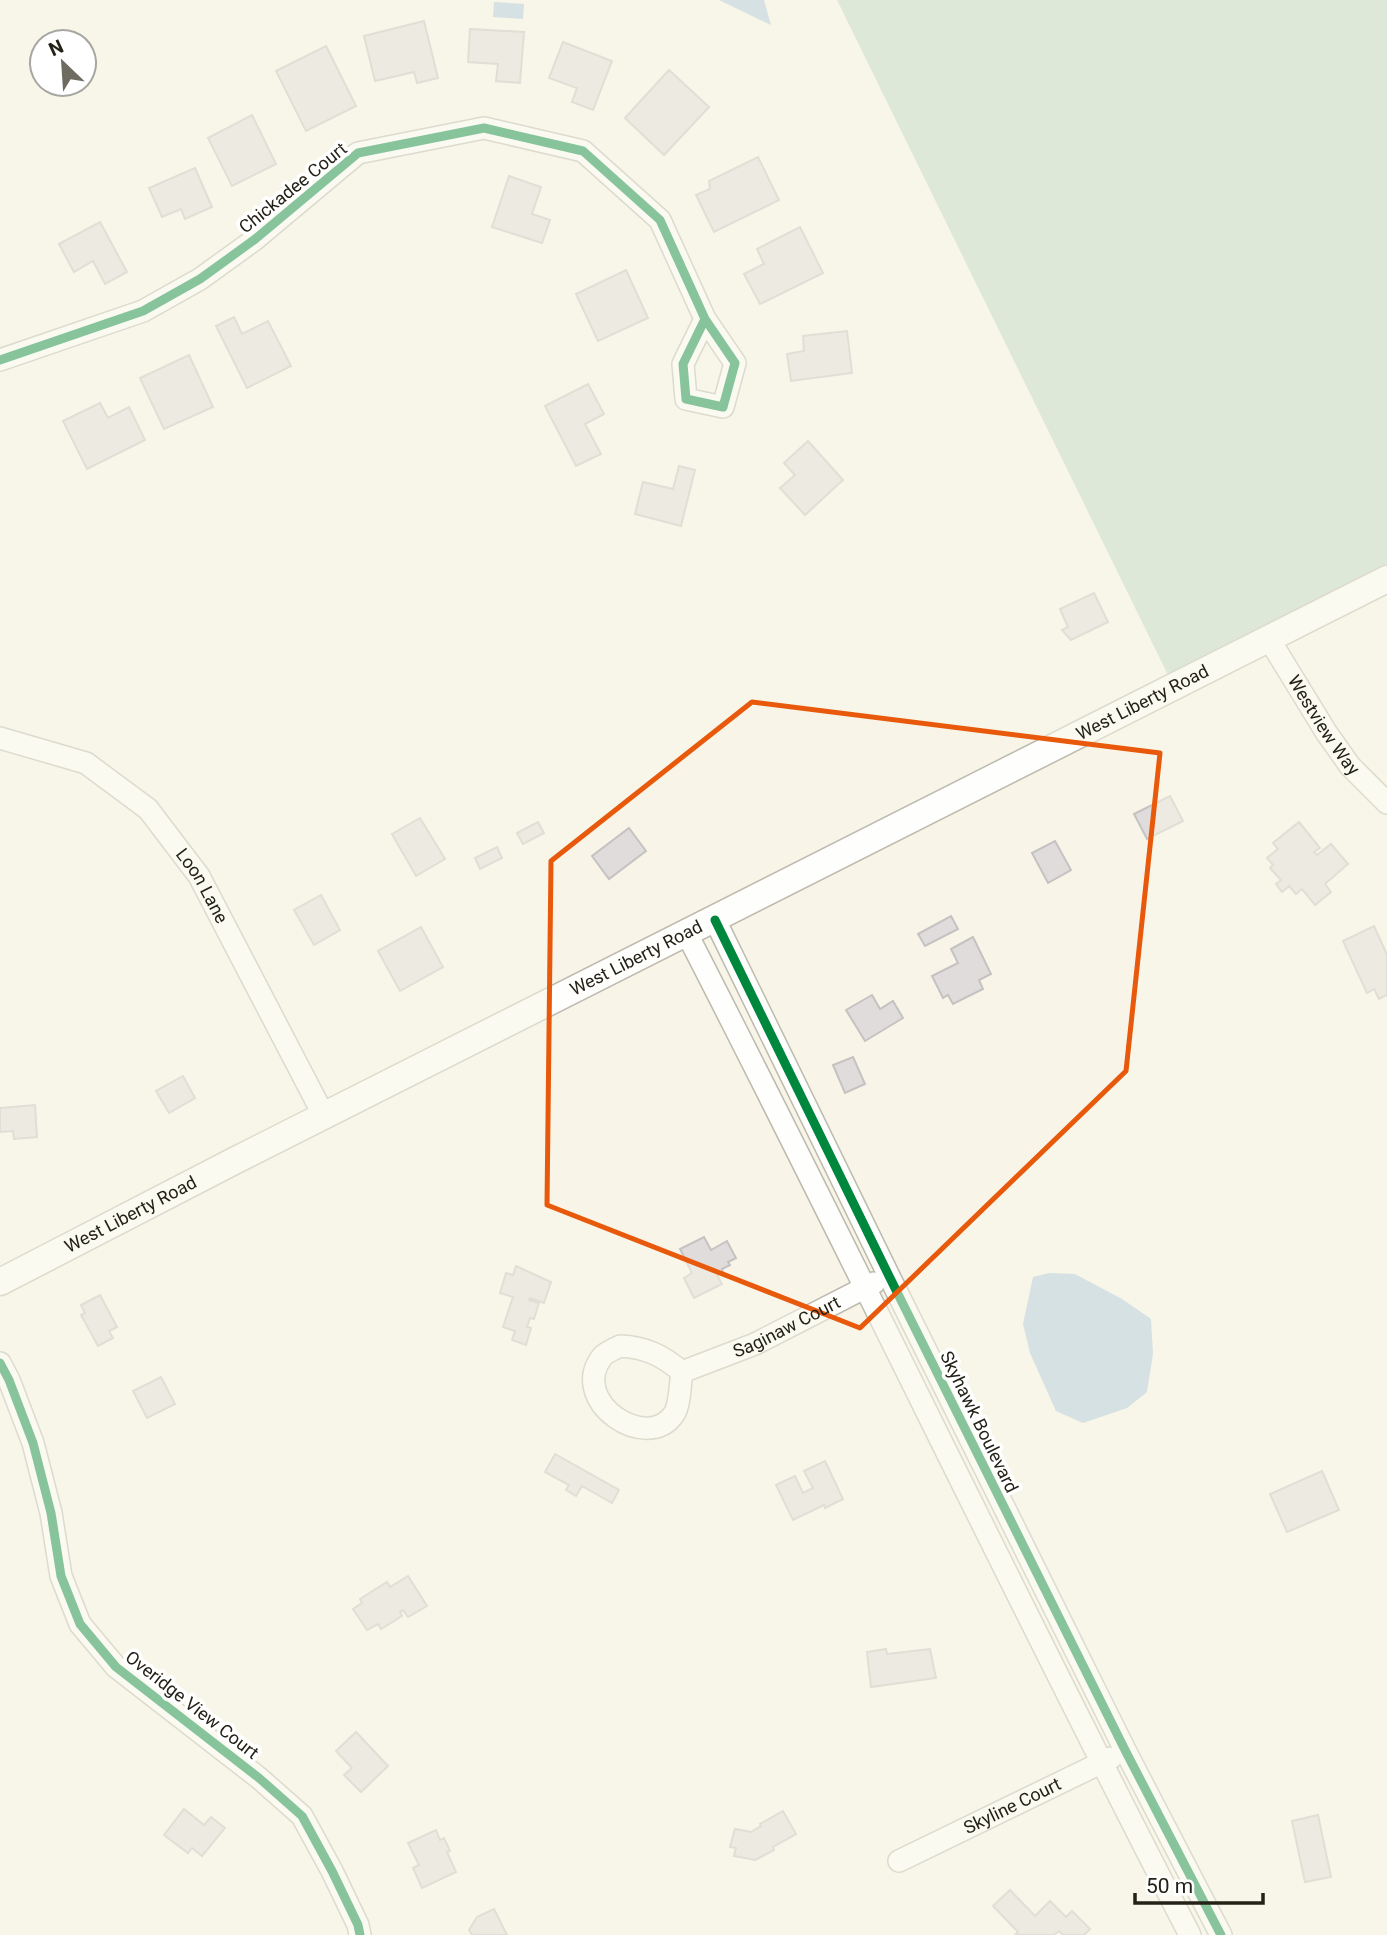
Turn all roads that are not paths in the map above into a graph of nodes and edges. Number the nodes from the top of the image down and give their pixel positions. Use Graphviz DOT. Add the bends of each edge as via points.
graph roads {
  1 [pos="705,319"];
  2 [pos="0,360"];
  3 [pos="1387,579"];
  4 [pos="1269,639"];
  5 [pos="0,738"];
  6 [pos="1387,803"];
  7 [pos="715,919"];
  8 [pos="687,934"];
  9 [pos="324,1116"];
  10 [pos="889,1276"];
  11 [pos="0,1282"];
  12 [pos="864,1288"];
  13 [pos="0,1363"];
  14 [pos="682,1372"];
  15 [pos="1126,1752"];
  16 [pos="1101,1762"];
  17 [pos="899,1861"];
  18 [pos="360,1935"];
  19 [pos="1190,1935"];
  20 [pos="1221,1935"];
  1 -- 2 [label="street, Chickadee Court" via="660,220 583,151 484,128 358,153 200,279 143,311"];
  3 -- 4 [label="main road, West Liberty Road"];
  4 -- 6 [label="street, Westview Way" via="1350,766"];
  4 -- 7 [label="main road, West Liberty Road"];
  5 -- 9 [label="street, Loon Lane" via="86,762 148,809 199,876"];
  7 -- 8 [label="main road, West Liberty Road"];
  7 -- 10 [label="street, Skyhawk Boulevard"];
  8 -- 9 [label="main road, West Liberty Road"];
  8 -- 12 [label="street"];
  9 -- 11 [label="main road, West Liberty Road"];
  10 -- 12 [label="street, Saginaw Court"];
  10 -- 15 [label="street, Skyhawk Boulevard"];
  12 -- 14 [label="street, Saginaw Court" via="755,1344"];
  12 -- 16 [label="street"];
  13 -- 18 [label="street, Overidge View Court" via="33,1443 61,1576 80,1624 116,1667 302,1816"];
  14 -- 14 [label="street" via="662,1355 620,1346 603,1356 594,1388 604,1409 620,1422 646,1429 663,1424 675,1413"];
  15 -- 16 [label="street, Skyline Court"];
  15 -- 20 [label="street, Skyhawk Boulevard"];
  16 -- 17 [label="street, Skyline Court"];
  16 -- 19 [label="street"];
}
